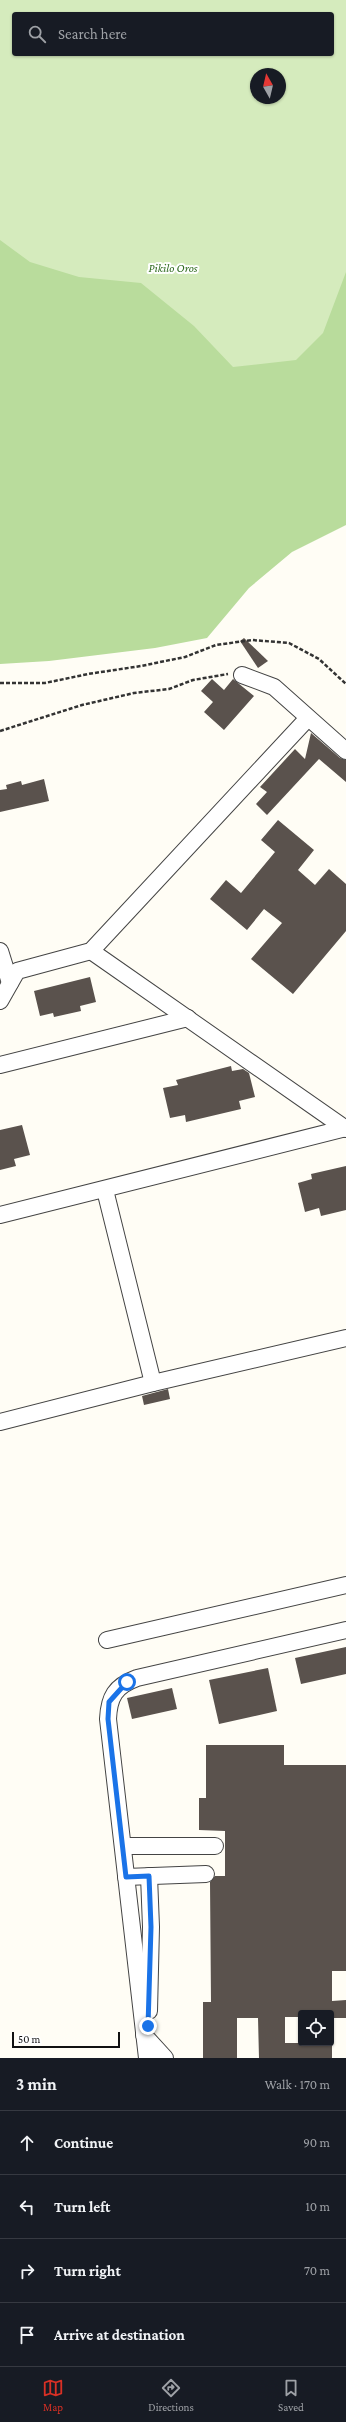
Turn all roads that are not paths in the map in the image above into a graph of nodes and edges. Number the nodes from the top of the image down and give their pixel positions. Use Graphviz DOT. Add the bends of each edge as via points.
graph roads {
  1 [pos="242,674"];
  2 [pos="308,718"];
  3 [pos="346,751"];
  4 [pos="0,951"];
  5 [pos="91,951"];
  6 [pos="10,983"];
  7 [pos="0,1000"];
  8 [pos="188,1018"];
  9 [pos="0,1065"];
  10 [pos="346,1129"];
  11 [pos="105,1190"];
  12 [pos="0,1215"];
  13 [pos="346,1338"];
  14 [pos="153,1383"];
  15 [pos="0,1422"];
  16 [pos="346,1585"];
  17 [pos="346,1630"];
  18 [pos="107,1640"];
  19 [pos="123,1846"];
  20 [pos="215,1846"];
  21 [pos="206,1874"];
  22 [pos="149,1876"];
  23 [pos="126,1877"];
  24 [pos="144,2035"];
  25 [pos="148,2058"];
  26 [pos="165,2058"];
  1 -- 2 [label="lane" via="274,687"];
  2 -- 3 [label="lane"];
  2 -- 5 [label="lane"];
  4 -- 6 [label="lane"];
  5 -- 6 [label="lane" via="16,970"];
  5 -- 8 [label="lane"];
  6 -- 7 [label="lane"];
  8 -- 9 [label="lane"];
  8 -- 10 [label="lane"];
  10 -- 11 [label="lane"];
  11 -- 12 [label="lane"];
  11 -- 14 [label="lane"];
  13 -- 14 [label="lane"];
  14 -- 15 [label="lane"];
  16 -- 18 [label="lane"];
  17 -- 19 [label="lane" via="136,1678 118,1689 109,1702 108,1719"];
  19 -- 20 [label="lane"];
  19 -- 23 [label="lane"];
  21 -- 22 [label="lane"];
  22 -- 23 [label="lane"];
  22 -- 24 [label="lane" via="150,1991 148,2026"];
  23 -- 24 [label="lane"];
  24 -- 25 [label="lane"];
  24 -- 26 [label="lane"];
}
